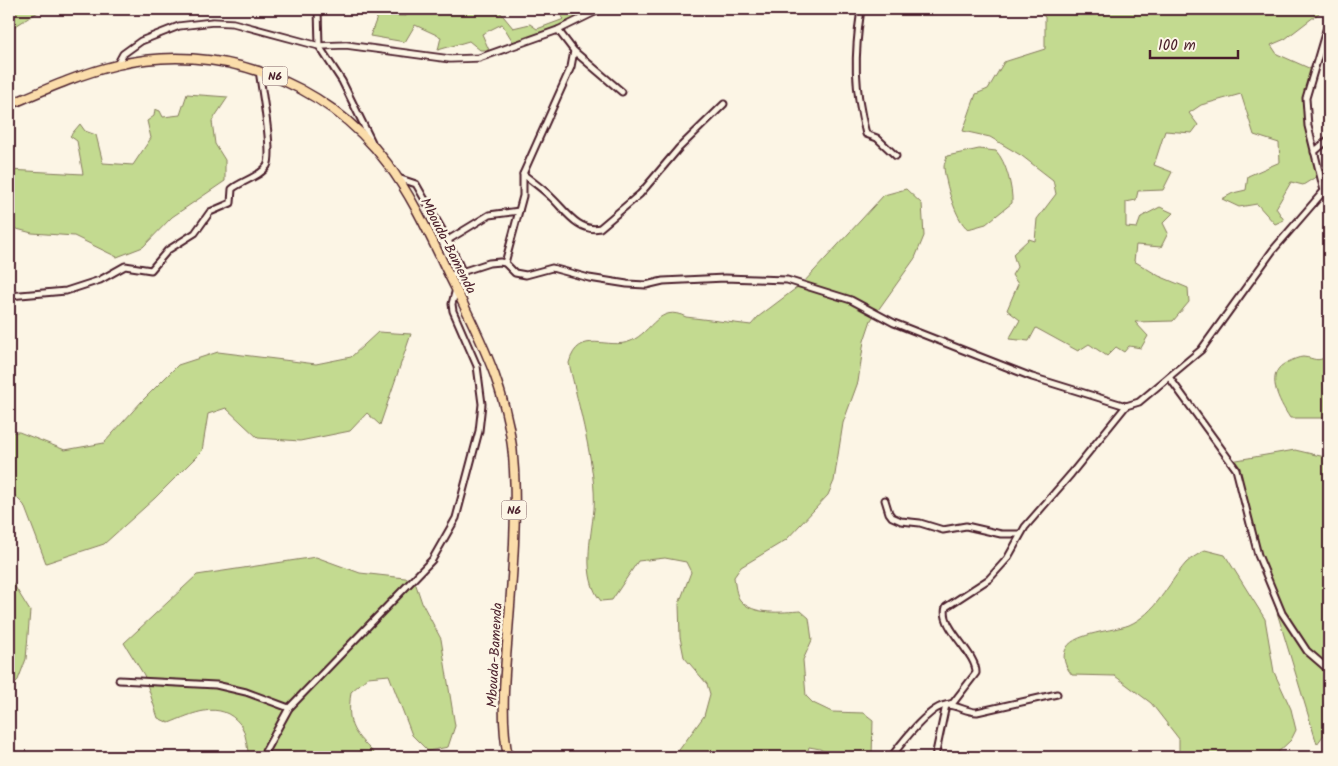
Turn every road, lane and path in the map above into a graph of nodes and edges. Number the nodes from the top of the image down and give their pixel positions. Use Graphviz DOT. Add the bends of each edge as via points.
graph roads {
  1 [pos="318,9"];
  2 [pos="601,9"];
  3 [pos="860,9"];
  4 [pos="1329,20"];
  5 [pos="558,30"];
  6 [pos="319,46"];
  7 [pos="574,51"];
  8 [pos="117,65"];
  9 [pos="259,70"];
  10 [pos="622,92"];
  11 [pos="724,104"];
  12 [pos="9,105"];
  13 [pos="1329,139"];
  14 [pos="375,149"];
  15 [pos="1314,152"];
  16 [pos="896,156"];
  17 [pos="523,174"];
  18 [pos="396,177"];
  19 [pos="1329,184"];
  20 [pos="1323,186"];
  21 [pos="519,210"];
  22 [pos="448,240"];
  23 [pos="505,263"];
  24 [pos="463,273"];
  25 [pos="449,276"];
  26 [pos="456,288"];
  27 [pos="9,296"];
  28 [pos="1169,377"];
  29 [pos="1126,406"];
  30 [pos="886,500"];
  31 [pos="1019,534"];
  32 [pos="1329,670"];
  33 [pos="120,680"];
  34 [pos="1057,694"];
  35 [pos="946,704"];
  36 [pos="289,708"];
  37 [pos="262,757"];
  38 [pos="508,757"];
  39 [pos="891,757"];
  40 [pos="935,757"];
  1 -- 6 [label="street"];
  2 -- 5 [label="street"];
  3 -- 16 [label="street" via="855,80 866,134 877,138"];
  4 -- 15 [label="street" via="1306,98"];
  5 -- 6 [label="street" via="489,55 466,59 346,45"];
  5 -- 7 [label="street"];
  6 -- 8 [label="street" via="233,23 195,23 142,41 123,54"];
  6 -- 14 [label="street" via="342,81"];
  7 -- 10 [label="street"];
  7 -- 17 [label="street" via="571,67"];
  8 -- 9 [label="highway, Mbouda-Bamenda / N6" via="163,58 236,64"];
  8 -- 12 [label="highway, Mbouda-Bamenda / N6" via="84,74"];
  9 -- 14 [label="highway, Mbouda-Bamenda / N6" via="301,88 335,112"];
  9 -- 27 [label="street" via="268,133 268,162 261,171 232,189 231,203 210,212 195,233 168,250 151,270 125,266 100,280 66,291"];
  11 -- 17 [label="street" via="679,148 640,194 600,228 578,223"];
  13 -- 15 [label="street"];
  14 -- 18 [label="highway, Mbouda-Bamenda / N6"];
  15 -- 20 [label="street"];
  17 -- 21 [label="street"];
  18 -- 22 [label="street" via="416,184"];
  18 -- 25 [label="highway, Mbouda-Bamenda / N6"];
  19 -- 20 [label="street"];
  20 -- 28 [label="street" via="1322,195 1273,250 1210,340"];
  21 -- 22 [label="street" via="489,215"];
  21 -- 23 [label="street"];
  22 -- 24 [label="street"];
  23 -- 24 [label="street" via="489,264"];
  23 -- 29 [label="street" via="515,274 526,275 552,268 627,284 724,278 787,280 851,300 894,323 1032,377"];
  24 -- 25 [label="street"];
  25 -- 26 [label="highway, Mbouda-Bamenda / N6"];
  26 -- 36 [label="street" via="453,311 477,366 482,404 479,431 456,518 432,560"];
  26 -- 38 [label="highway, Mbouda-Bamenda / N6" via="493,366 510,432 514,470 513,524 504,688"];
  28 -- 29 [label="street" via="1139,402"];
  28 -- 32 [label="street" via="1236,469 1252,535 1274,596 1307,652"];
  29 -- 31 [label="street"];
  30 -- 31 [label="street" via="892,518 901,521 943,530 966,526 1001,534"];
  31 -- 35 [label="street" via="1007,559 988,579 945,609 956,638 976,667 973,679 953,703"];
  33 -- 36 [label="street" via="216,685"];
  34 -- 35 [label="street" via="977,712"];
  35 -- 39 [label="street" via="933,710"];
  35 -- 40 [label="street"];
  36 -- 37 [label="street"];
}
